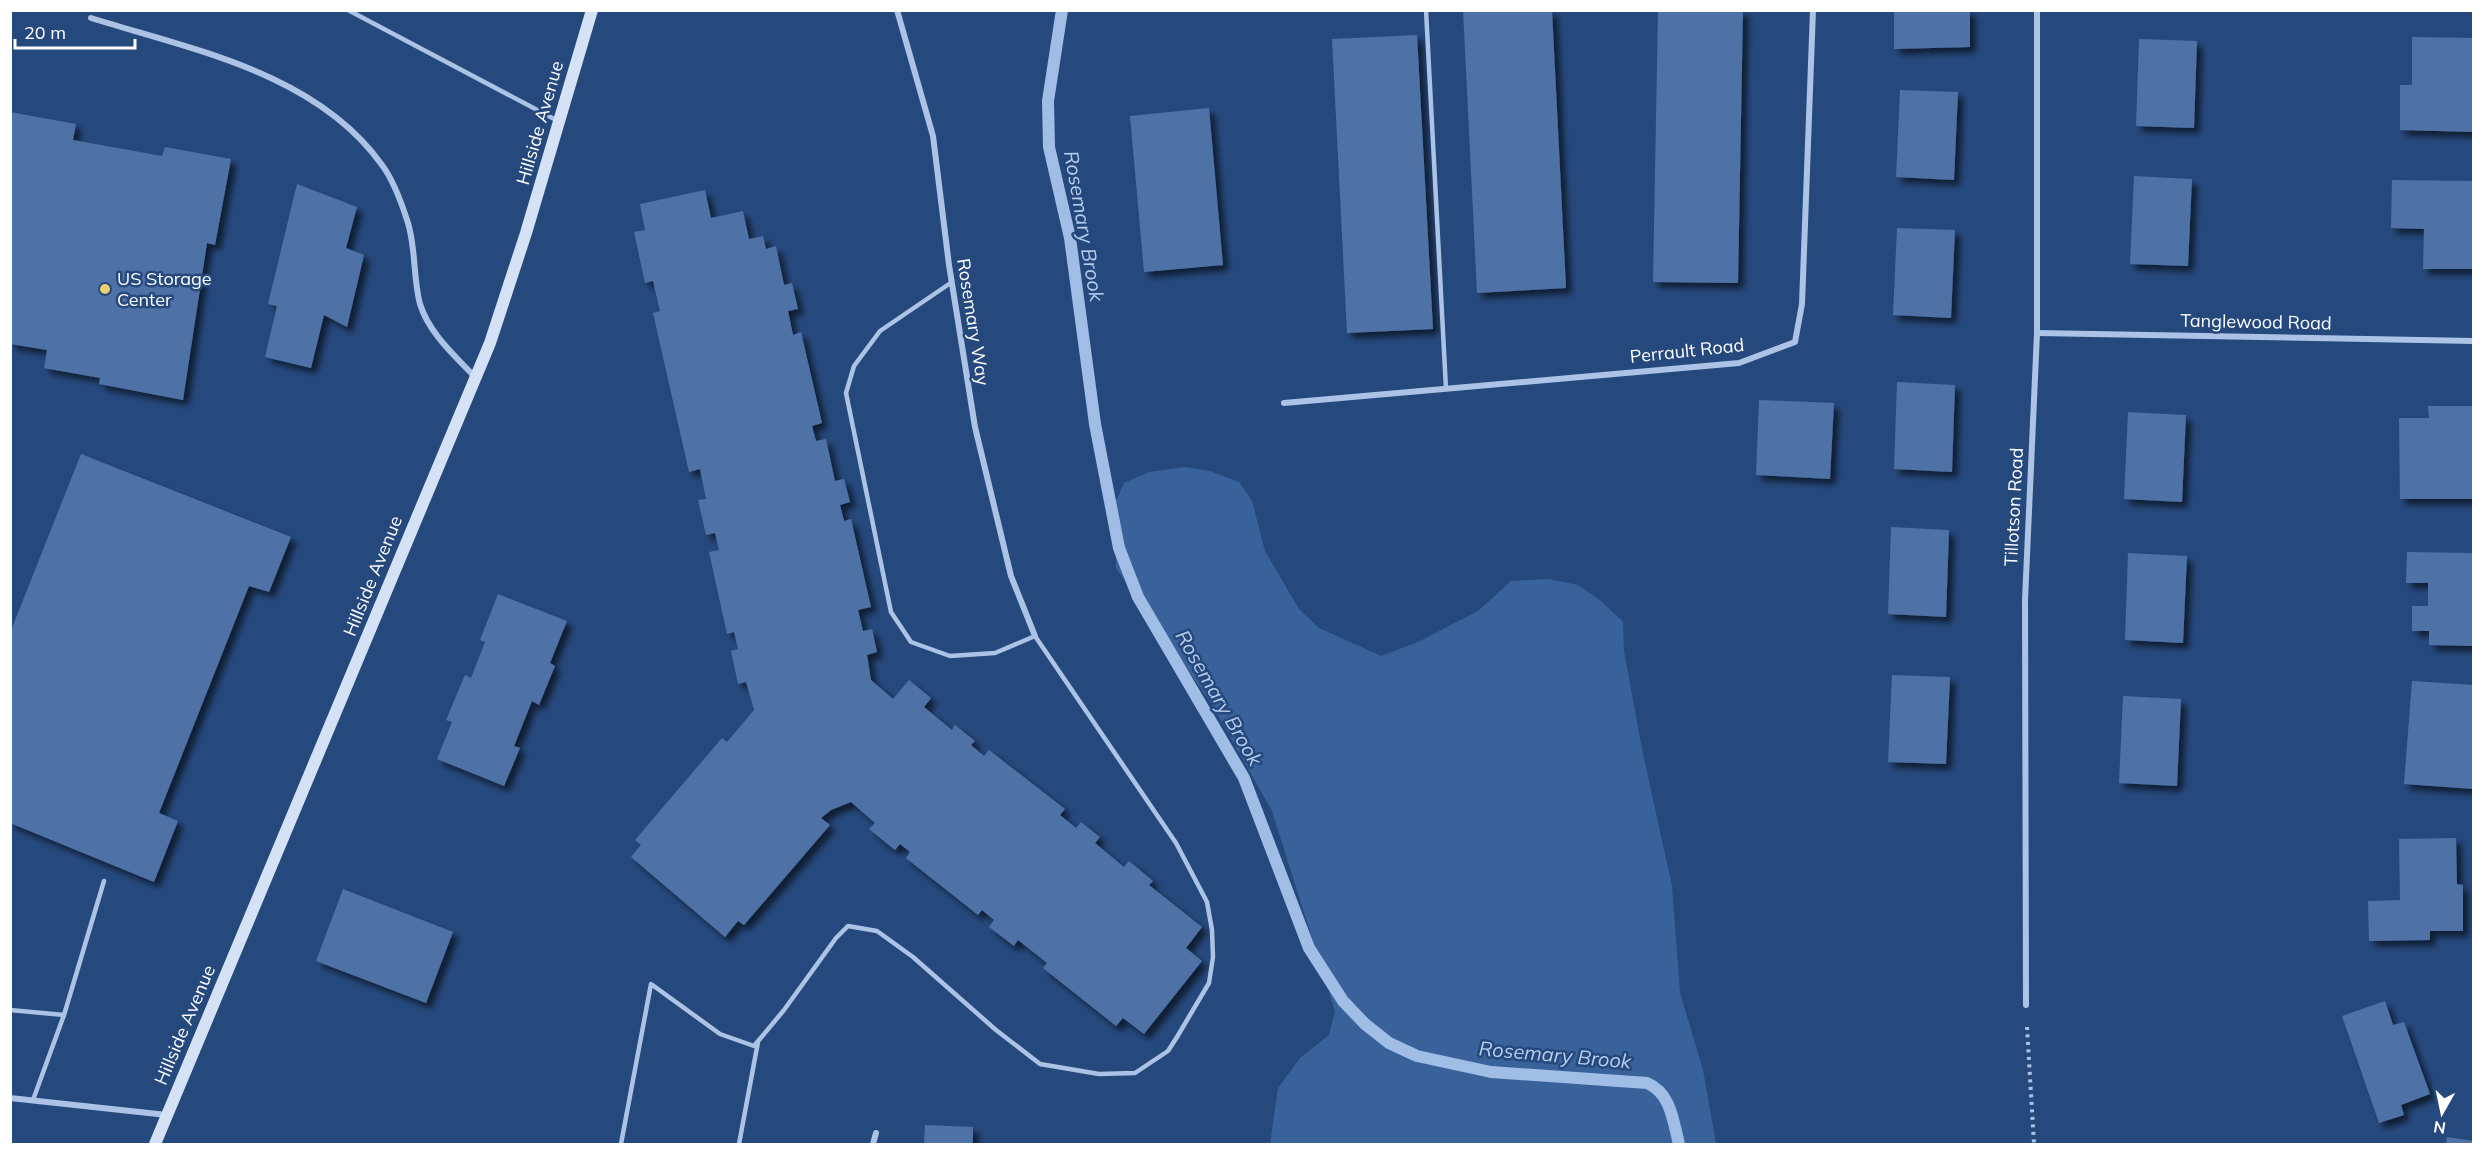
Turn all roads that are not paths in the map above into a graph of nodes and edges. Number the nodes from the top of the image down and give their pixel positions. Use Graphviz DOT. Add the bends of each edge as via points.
graph roads {
  1 [pos="348,10"];
  2 [pos="592,10"];
  3 [pos="897,10"];
  4 [pos="1426,10"];
  5 [pos="1813,10"];
  6 [pos="2037,10"];
  7 [pos="91,18"];
  8 [pos="559,122"];
  9 [pos="952,282"];
  10 [pos="2037,333"];
  11 [pos="2474,341"];
  12 [pos="474,376"];
  13 [pos="1446,389"];
  14 [pos="1284,403"];
  15 [pos="1035,636"];
  16 [pos="104,881"];
  17 [pos="2026,1005"];
  18 [pos="10,1010"];
  19 [pos="64,1016"];
  20 [pos="758,1042"];
  21 [pos="10,1098"];
  22 [pos="33,1100"];
  23 [pos="167,1115"];
  24 [pos="876,1133"];
  25 [pos="155,1144"];
  26 [pos="621,1144"];
  27 [pos="739,1144"];
  28 [pos="873,1144"];
  1 -- 8 [label="lane"];
  2 -- 8 [label="street, Hillside Avenue"];
  3 -- 9 [label="street, Rosemary Way" via="933,136"];
  4 -- 13 [label="lane"];
  5 -- 13 [label="street, Perrault Road" via="1802,304 1795,342 1739,363"];
  6 -- 10 [label="street, Tillotson Road"];
  7 -- 12 [label="street" via="229,60 326,110 357,137 383,165 398,195 409,225 420,304 443,343"];
  8 -- 12 [label="street, Hillside Avenue" via="490,343"];
  9 -- 15 [label="street, Rosemary Way" via="975,427 989,487 1011,576"];
  9 -- 15 [label="lane" via="880,331 854,366 846,393 891,612 911,642 950,656 995,654"];
  10 -- 11 [label="street, Tanglewood Road"];
  10 -- 17 [label="street, Tillotson Road" via="2025,600"];
  12 -- 23 [label="street, Hillside Avenue"];
  13 -- 14 [label="street, Perrault Road"];
  15 -- 20 [label="lane" via="1176,843 1207,902 1213,948 1209,983 1168,1051 1135,1072 1099,1074 1040,1064 877,931 848,926"];
  16 -- 19 [label="lane"];
  18 -- 19 [label="lane"];
  19 -- 22 [label="lane"];
  20 -- 26 [label="lane" via="754,1046 743,1044 720,1034 651,984"];
  20 -- 27 [label="lane"];
  21 -- 22 [label="street"];
  22 -- 23 [label="street"];
  23 -- 25 [label="street, Hillside Avenue"];
  24 -- 28 [label="street"];
}
